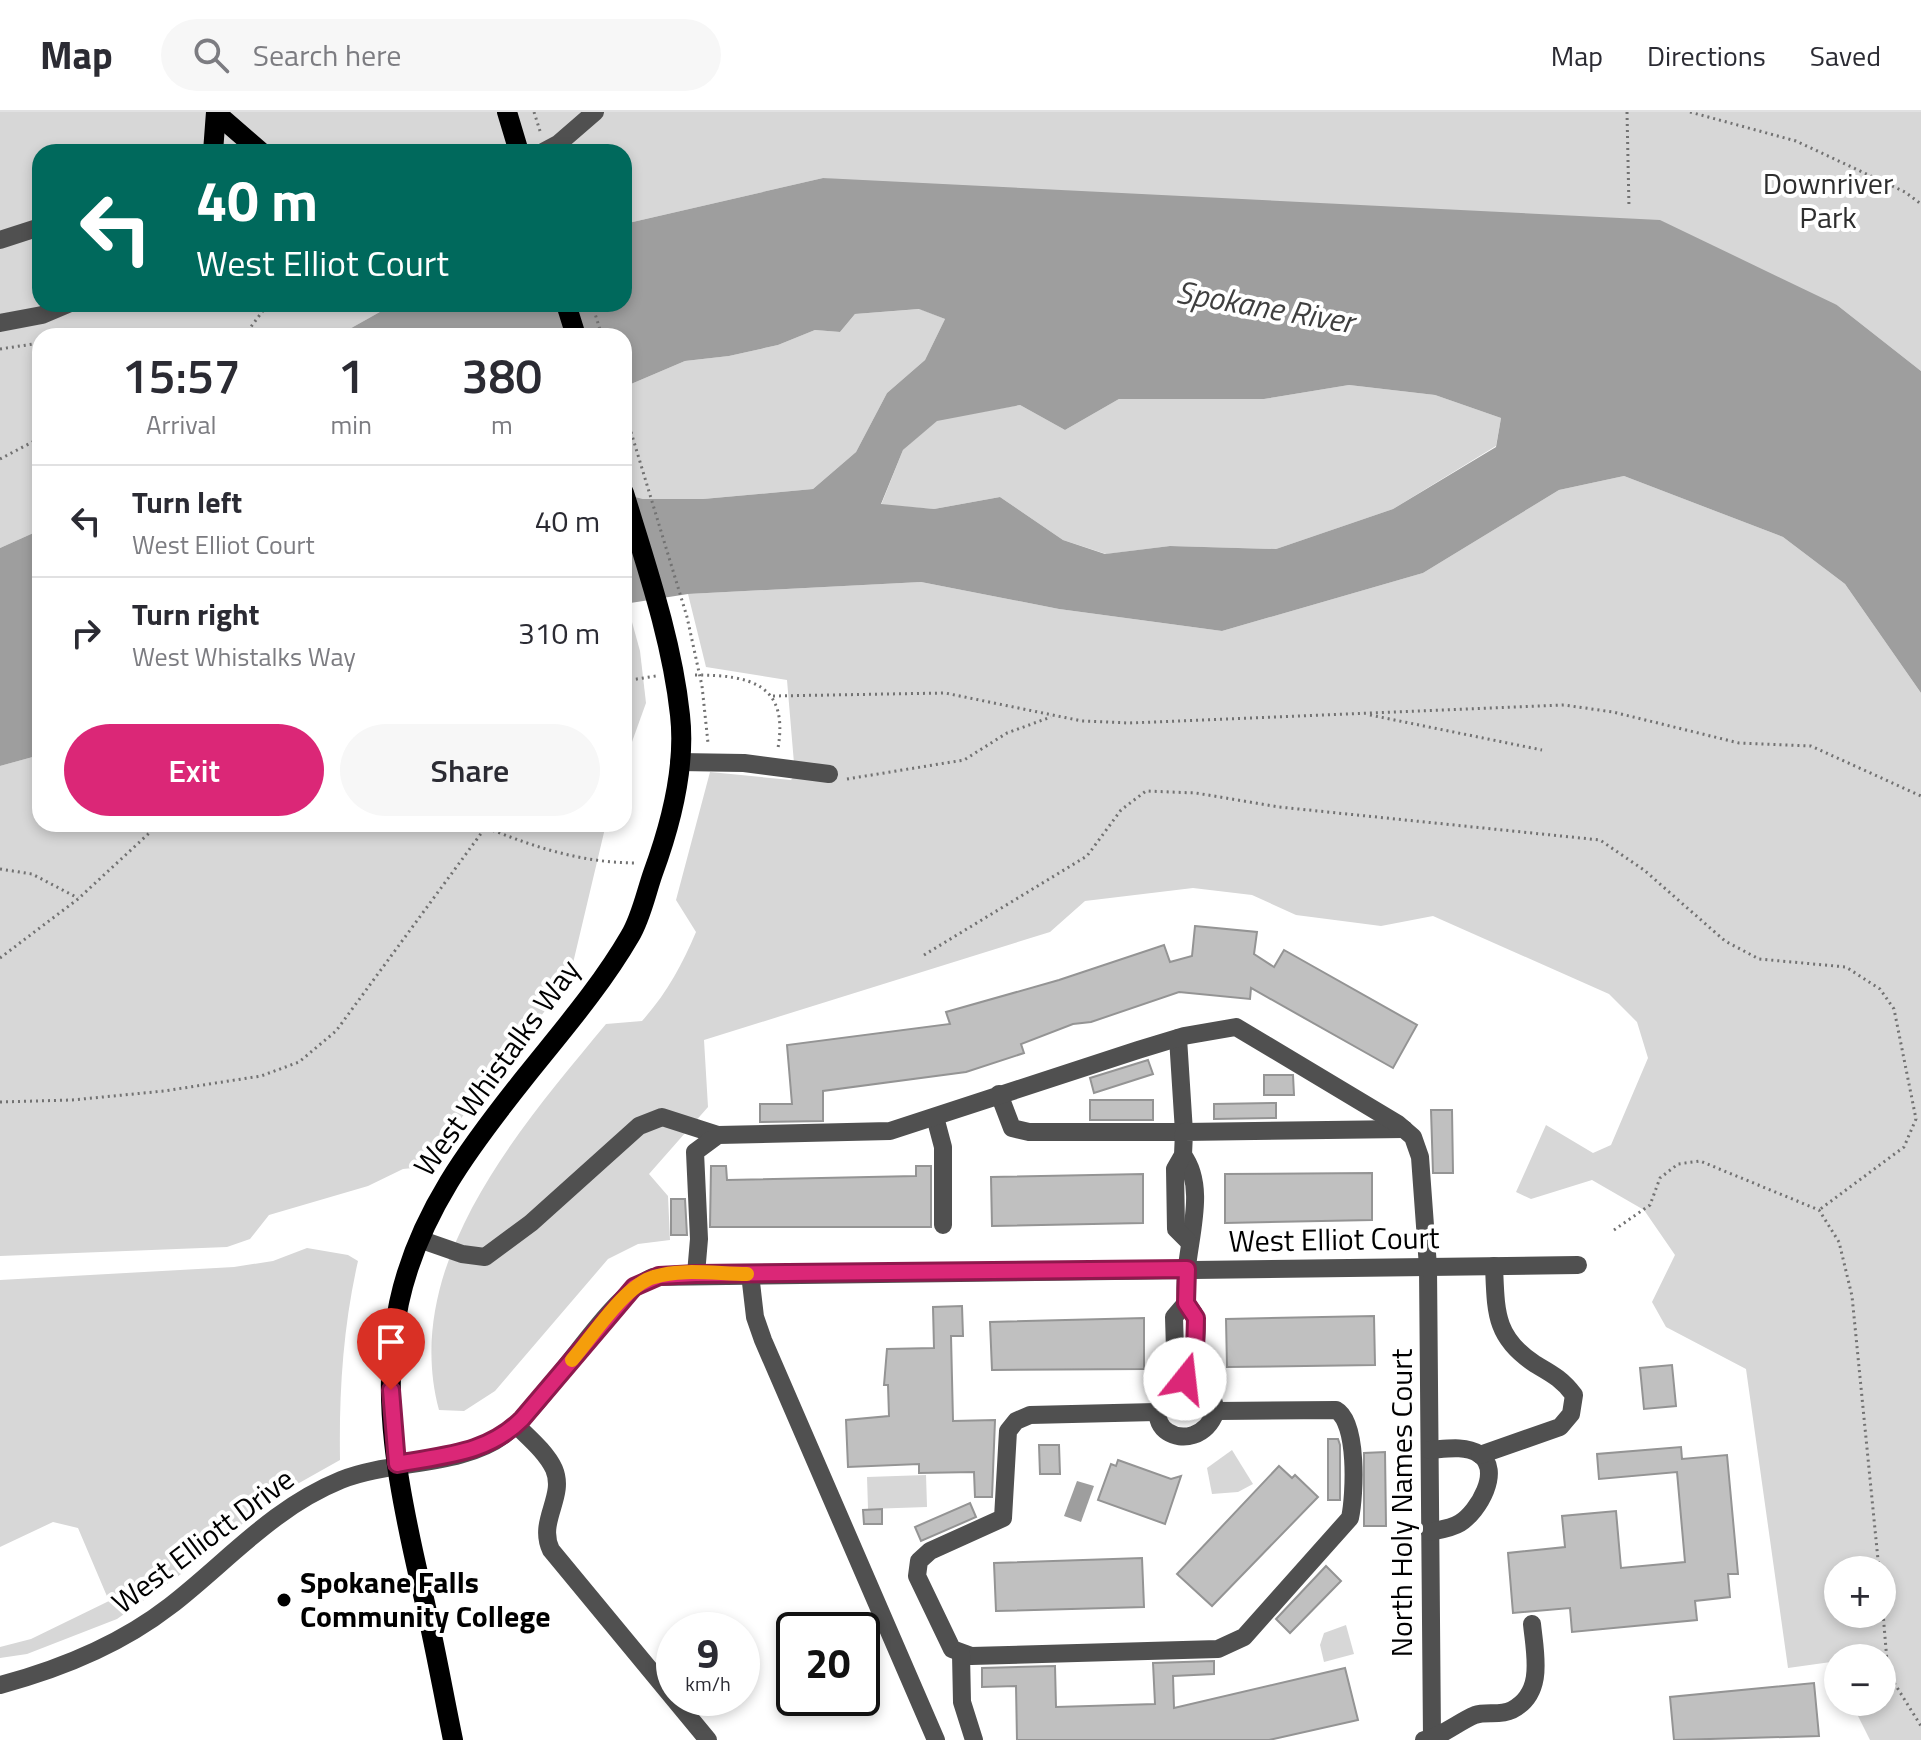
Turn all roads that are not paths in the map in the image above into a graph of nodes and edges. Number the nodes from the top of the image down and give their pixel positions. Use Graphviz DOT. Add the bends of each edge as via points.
graph roads {
  1 [pos="595,112"];
  2 [pos="216,113"];
  3 [pos="507,113"];
  4 [pos="214,144"];
  5 [pos="252,144"];
  6 [pos="517,144"];
  7 [pos="553,144"];
  8 [pos="32,230"];
  9 [pos="0,240"];
  10 [pos="49,312"];
  11 [pos="0,323"];
  12 [pos="632,521"];
  13 [pos="679,762"];
  14 [pos="829,774"];
  15 [pos="1178,1038"];
  16 [pos="999,1094"];
  17 [pos="935,1117"];
  18 [pos="1404,1129"];
  19 [pos="1184,1132"];
  20 [pos="718,1135"];
  21 [pos="943,1225"];
  22 [pos="419,1239"];
  23 [pos="1578,1265"];
  24 [pos="1494,1266"];
  25 [pos="1428,1267"];
  26 [pos="1187,1269"];
  27 [pos="696,1274"];
  28 [pos="750,1274"];
  29 [pos="1185,1372"];
  30 [pos="1216,1411"];
  31 [pos="1156,1412"];
  32 [pos="516,1425"];
  33 [pos="1430,1450"];
  34 [pos="1480,1455"];
  35 [pos="397,1464"];
  36 [pos="1430,1532"];
  37 [pos="1532,1624"];
  38 [pos="961,1654"];
  39 [pos="0,1685"];
  40 [pos="1431,1739"];
  41 [pos="453,1740"];
  42 [pos="708,1740"];
  43 [pos="936,1740"];
  44 [pos="974,1740"];
  1 -- 7 [label="street"];
  2 -- 4 [label="main road"];
  2 -- 5 [label="main road"];
  3 -- 6 [label="main road"];
  8 -- 9 [label="street"];
  10 -- 11 [label="street"];
  12 -- 13 [label="main road, West Whistalks Way" via="680,716"];
  13 -- 14 [label="street" via="744,763"];
  13 -- 22 [label="main road, West Whistalks Way" via="670,822 632,934 463,1158"];
  15 -- 16 [label="street"];
  15 -- 18 [label="street" via="1236,1027"];
  15 -- 19 [label="street"];
  16 -- 17 [label="street"];
  16 -- 19 [label="street" via="1012,1128 1029,1132"];
  17 -- 20 [label="street" via="878,1132"];
  17 -- 21 [label="street" via="943,1147"];
  18 -- 19 [label="street"];
  18 -- 25 [label="street, North Holy Names Court" via="1420,1157"];
  19 -- 26 [label="street" via="1183,1155 1175,1169 1176,1229 1188,1241"];
  20 -- 22 [label="street" via="662,1117 639,1126 485,1257"];
  20 -- 27 [label="street" via="695,1152"];
  22 -- 35 [label="main road, West Whistalks Way" via="399,1301 392,1349"];
  23 -- 24 [label="street, West Elliot Court"];
  24 -- 25 [label="street, West Elliot Court"];
  24 -- 34 [label="street" via="1503,1335 1561,1377 1574,1395 1571,1414 1560,1427"];
  25 -- 26 [label="street, West Elliot Court"];
  25 -- 33 [label="street, North Holy Names Court"];
  26 -- 28 [label="street, West Elliot Court"];
  26 -- 29 [label="street" via="1186,1303 1174,1317 1175,1350"];
  27 -- 28 [label="street, West Elliot Court"];
  27 -- 32 [label="street, West Elliot Court" via="659,1276 634,1287"];
  28 -- 43 [label="street" via="763,1340"];
  29 -- 30 [label="street" via="1211,1392"];
  29 -- 31 [label="street" via="1158,1400"];
  30 -- 31 [label="street" via="1200,1433 1189,1438 1173,1437"];
  30 -- 38 [label="street" via="1336,1410 1351,1429 1350,1518 1244,1637 1218,1649"];
  31 -- 38 [label="street" via="1030,1415 1016,1421 1008,1431 1003,1518 919,1561 917,1576 942,1636"];
  32 -- 35 [label="street, West Elliot Court" via="469,1452"];
  32 -- 42 [label="street" via="555,1471 557,1486 545,1529 551,1550"];
  33 -- 34 [label="street" via="1464,1448"];
  33 -- 36 [label="street, North Holy Names Court"];
  34 -- 36 [label="street" via="1487,1463 1488,1483 1477,1508 1459,1524"];
  35 -- 39 [label="street, West Elliott Drive" via="340,1481 283,1510 188,1592 132,1631 56,1667"];
  35 -- 41 [label="main road, West Whistalks Way"];
  36 -- 40 [label="street, North Holy Names Court"];
  37 -- 40 [label="street" via="1537,1668 1523,1700 1512,1710 1478,1714"];
  38 -- 44 [label="street" via="962,1702"];
}
